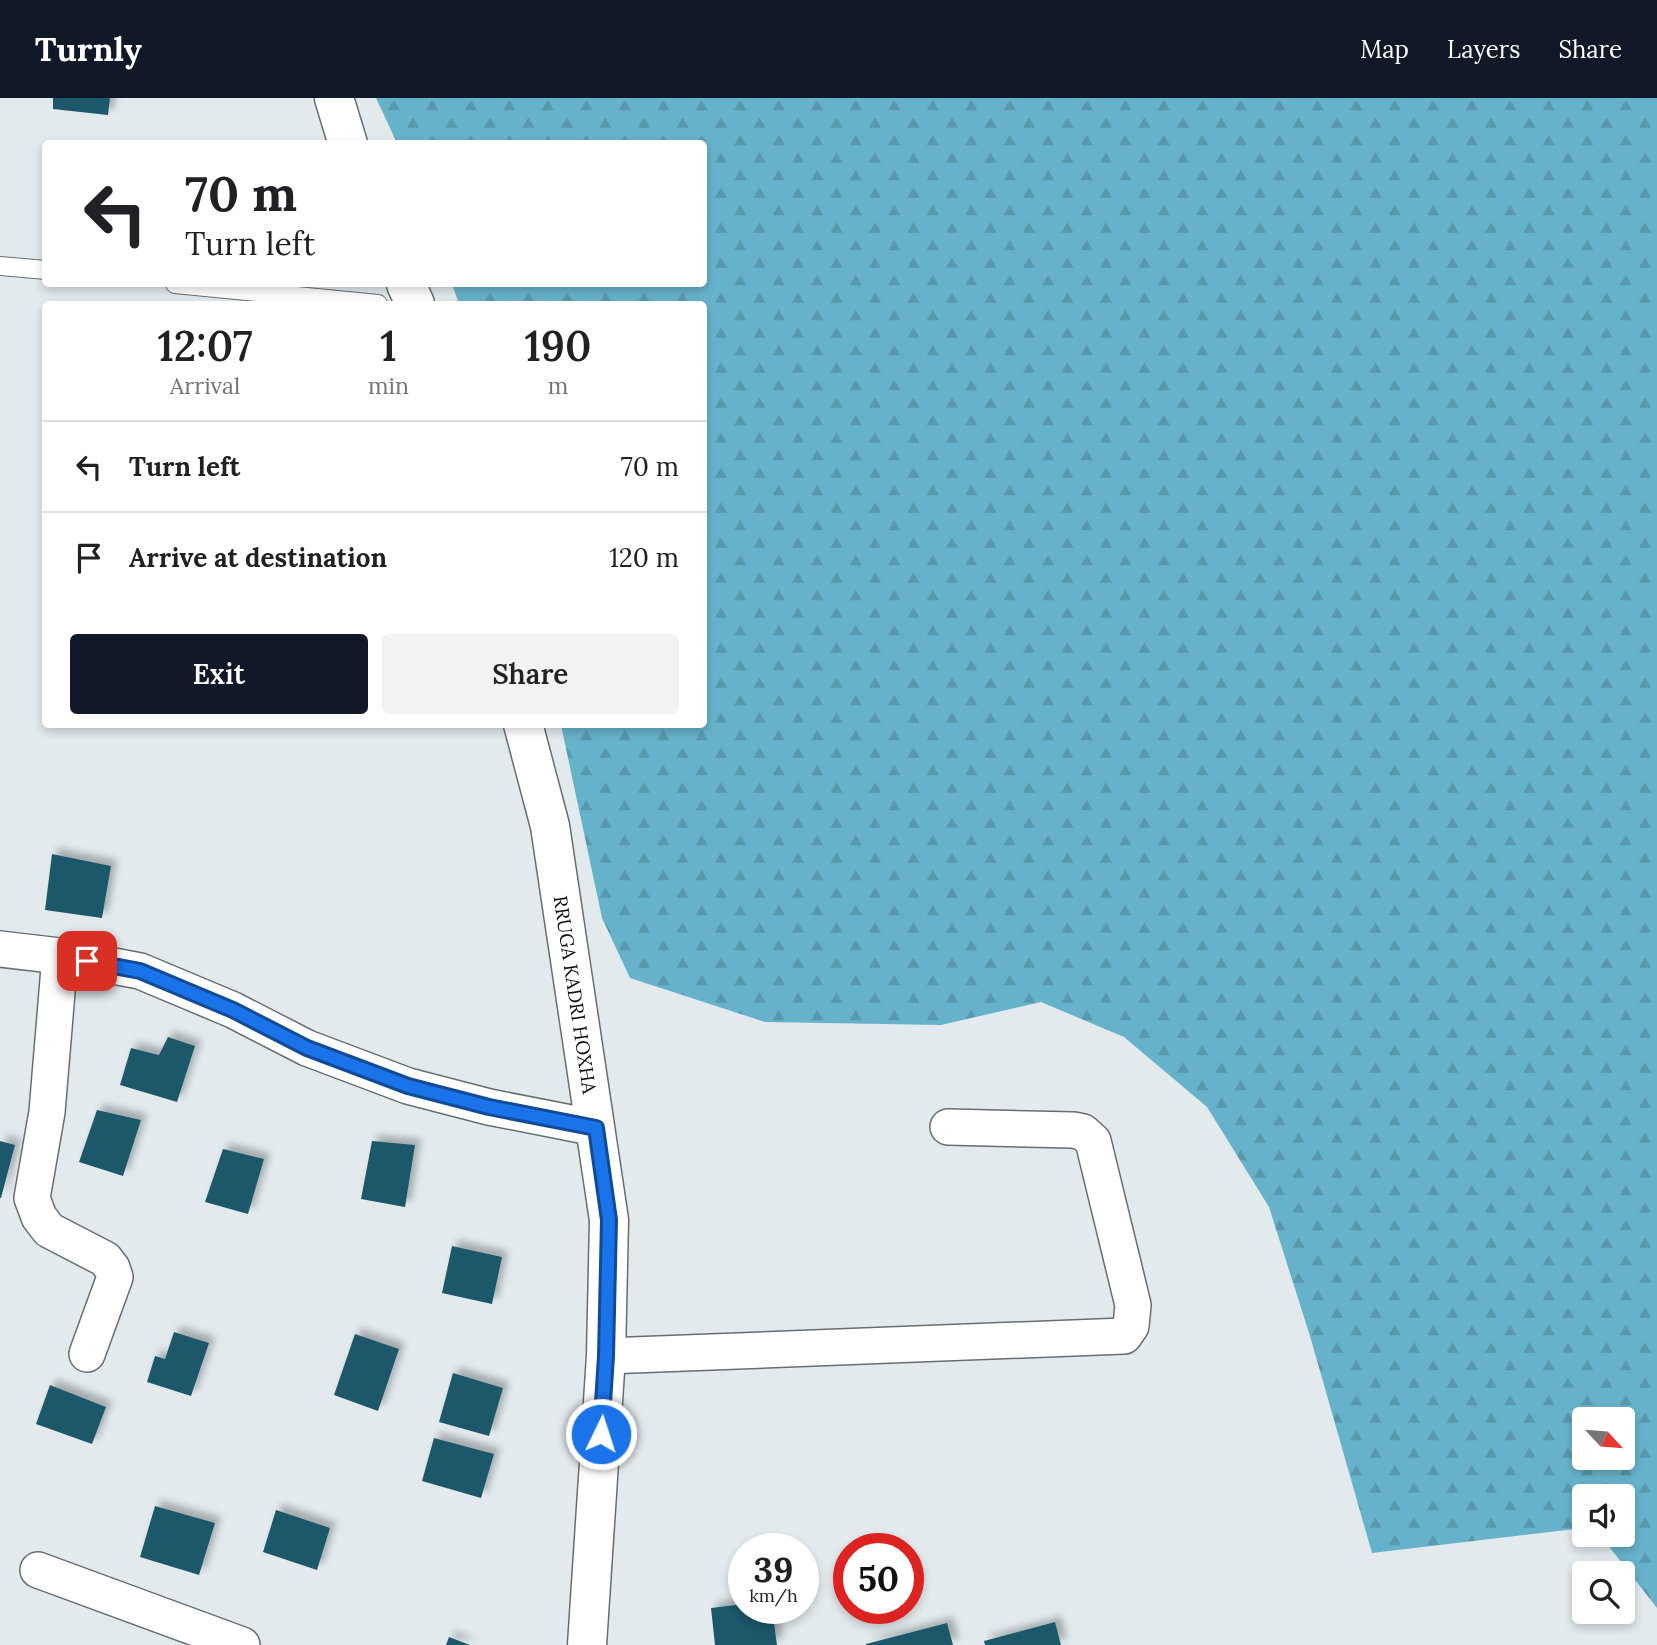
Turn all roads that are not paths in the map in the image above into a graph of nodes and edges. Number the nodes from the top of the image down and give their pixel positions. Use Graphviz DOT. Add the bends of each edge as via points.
graph roads {
  1 [pos="334,98"];
  2 [pos="347,140"];
  3 [pos="0,267"];
  4 [pos="42,270"];
  5 [pos="205,287"];
  6 [pos="348,301"];
  7 [pos="524,728"];
  8 [pos="0,949"];
  9 [pos="60,956"];
  10 [pos="948,1126"];
  11 [pos="596,1128"];
  12 [pos="87,1353"];
  13 [pos="606,1356"];
  14 [pos="38,1570"];
  15 [pos="242,1645"];
  16 [pos="587,1645"];
  1 -- 2 [label="main road"];
  3 -- 4 [label="lane"];
  5 -- 6 [label="lane"];
  7 -- 11 [label="main road, RRUGA KADRI HOXHA" via="550,826"];
  8 -- 9 [label="street"];
  9 -- 11 [label="street" via="140,971 233,1010 307,1048 408,1086"];
  9 -- 12 [label="street" via="47,1112 32,1198 38,1217 49,1230 104,1259 112,1268 115,1277"];
  10 -- 13 [label="street" via="1073,1130 1093,1141 1133,1305 1131,1326 1124,1336"];
  11 -- 13 [label="main road, RRUGA KADRI HOXHA" via="609,1220"];
  13 -- 16 [label="main road, RRUGA KADRI HOXHA"];
  14 -- 15 [label="street"];
}
